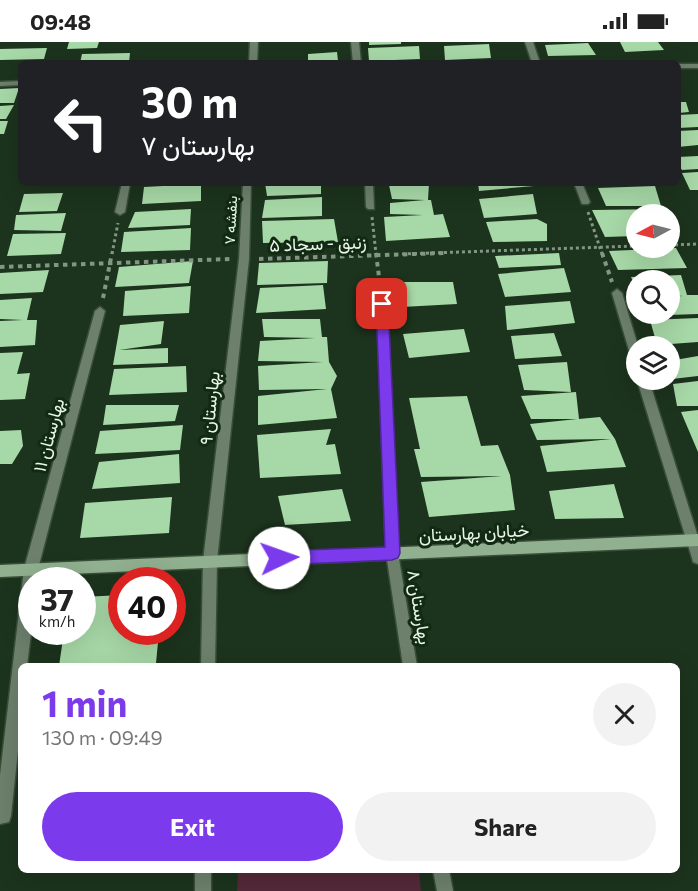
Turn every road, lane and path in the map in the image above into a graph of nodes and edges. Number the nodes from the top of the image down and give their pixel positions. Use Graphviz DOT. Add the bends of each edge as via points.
graph roads {
  1 [pos="254,42"];
  2 [pos="355,42"];
  3 [pos="529,42"];
  4 [pos="253,60"];
  5 [pos="357,60"];
  6 [pos="535,60"];
  7 [pos="681,66"];
  8 [pos="698,66"];
  9 [pos="18,83"];
  10 [pos="0,84"];
  11 [pos="125,186"];
  12 [pos="247,186"];
  13 [pos="369,186"];
  14 [pos="579,186"];
  15 [pos="585,202"];
  16 [pos="371,207"];
  17 [pos="120,212"];
  18 [pos="698,244"];
  19 [pos="680,245"];
  20 [pos="626,246"];
  21 [pos="599,247"];
  22 [pos="378,255"];
  23 [pos="243,259"];
  24 [pos="110,263"];
  25 [pos="0,267"];
  26 [pos="617,293"];
  27 [pos="382,304"];
  28 [pos="100,311"];
  29 [pos="630,336"];
  30 [pos="646,390"];
  31 [pos="695,540"];
  32 [pos="392,553"];
  33 [pos="698,558"];
  34 [pos="210,561"];
  35 [pos="32,567"];
  36 [pos="76,567"];
  37 [pos="18,570"];
  38 [pos="0,571"];
  39 [pos="22,645"];
  40 [pos="20,663"];
  41 [pos="208,663"];
  42 [pos="410,663"];
  43 [pos="18,676"];
  44 [pos="1,816"];
  45 [pos="203,873"];
  46 [pos="441,873"];
  47 [pos="203,891"];
  48 [pos="444,891"];
  1 -- 4 [label="street"];
  2 -- 5 [label="street"];
  3 -- 6 [label="street"];
  7 -- 8 [label="street"];
  9 -- 10 [label="street"];
  11 -- 17 [label="street"];
  12 -- 23 [label="street, بنفشه ۷"];
  13 -- 16 [label="street"];
  14 -- 15 [label="street"];
  15 -- 21 [label="path"];
  16 -- 22 [label="path"];
  17 -- 24 [label="path"];
  18 -- 19 [label="path"];
  20 -- 21 [label="path, زنبق - سجاد ۵"];
  21 -- 22 [label="path, زنبق - سجاد ۵"];
  21 -- 26 [label="path"];
  22 -- 23 [label="path, زنبق - سجاد ۵"];
  22 -- 27 [label="path"];
  23 -- 24 [label="path, زنبق - سجاد ۵"];
  23 -- 34 [label="street, بهارستان ۹"];
  24 -- 25 [label="path, زنبق - سجاد ۵"];
  24 -- 28 [label="path"];
  26 -- 29 [label="street"];
  27 -- 32 [label="street, بهارستان ۸"];
  28 -- 35 [label="street, بهارستان ۱۱"];
  30 -- 31 [label="street"];
  31 -- 32 [label="street, خیابان بهارستان"];
  31 -- 33 [label="street"];
  32 -- 34 [label="street, خیابان بهارستان"];
  32 -- 42 [label="street, بهارستان ۸"];
  34 -- 36 [label="street, خیابان بهارستان"];
  34 -- 41 [label="street, بهارستان ۹"];
  37 -- 38 [label="street, خیابان بهارستان"];
  39 -- 40 [label="street, بهارستان ۱۱"];
  43 -- 44 [label="street, بهارستان ۱۱"];
  45 -- 47 [label="street"];
  46 -- 48 [label="street"];
}
